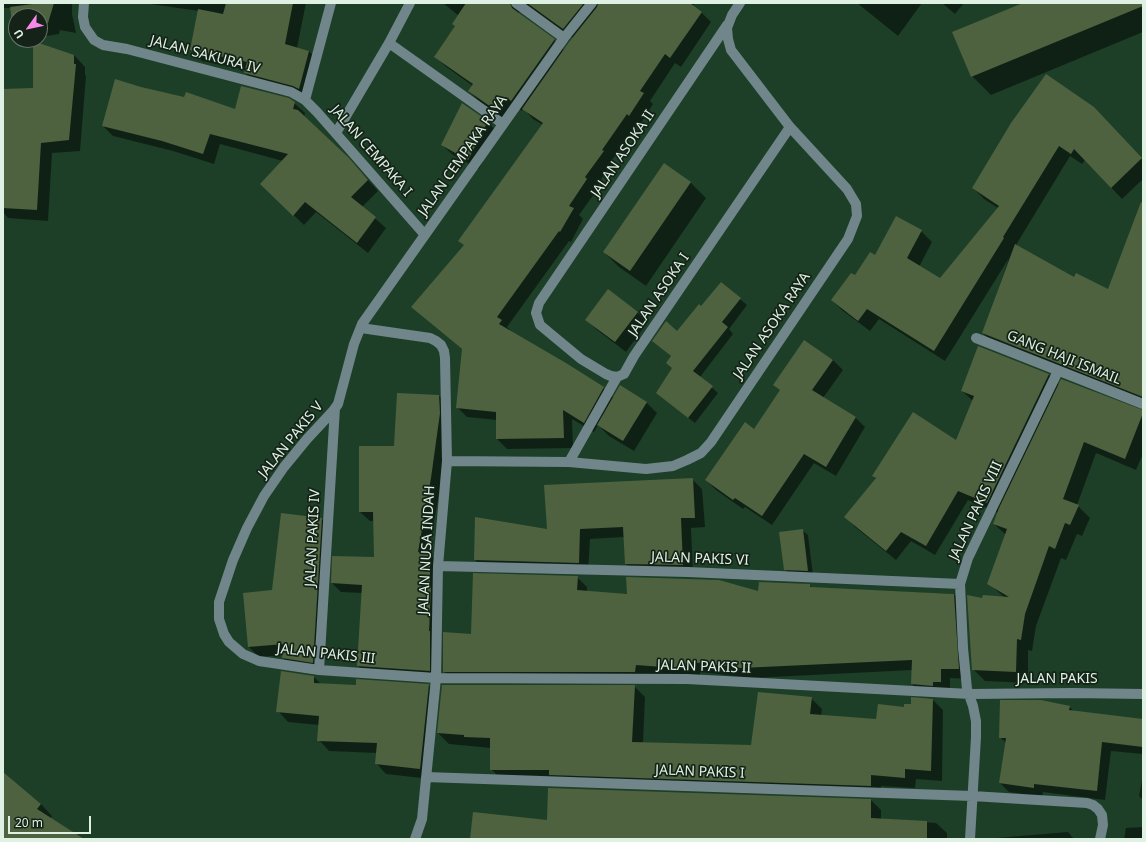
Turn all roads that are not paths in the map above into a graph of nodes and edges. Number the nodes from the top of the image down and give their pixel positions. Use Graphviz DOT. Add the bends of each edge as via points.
graph roads {
  1 [pos="84,3"];
  2 [pos="331,3"];
  3 [pos="410,3"];
  4 [pos="516,3"];
  5 [pos="592,3"];
  6 [pos="740,3"];
  7 [pos="728,23"];
  8 [pos="564,38"];
  9 [pos="389,43"];
  10 [pos="291,92"];
  11 [pos="305,100"];
  12 [pos="503,124"];
  13 [pos="790,127"];
  14 [pos="336,133"];
  15 [pos="425,235"];
  16 [pos="361,328"];
  17 [pos="976,338"];
  18 [pos="1058,371"];
  19 [pos="617,377"];
  20 [pos="1143,404"];
  21 [pos="335,408"];
  22 [pos="447,461"];
  23 [pos="569,462"];
  24 [pos="438,566"];
  25 [pos="960,584"];
  26 [pos="224,634"];
  27 [pos="319,670"];
  28 [pos="436,678"];
  29 [pos="970,694"];
  30 [pos="1143,694"];
  31 [pos="426,777"];
  32 [pos="972,796"];
  33 [pos="415,839"];
  34 [pos="970,839"];
  35 [pos="1100,839"];
  1 -- 10 [label="street, JALAN SAKURA IV" via="84,22 88,32 94,40 103,45"];
  2 -- 11 [label="street"];
  3 -- 9 [label="street"];
  4 -- 8 [label="street"];
  5 -- 8 [label="street, JALAN CEMPAKA RAYA"];
  6 -- 7 [label="street"];
  7 -- 13 [label="street, JALAN ASOKA RAYA" via="727,34 731,50"];
  7 -- 19 [label="street, JALAN ASOKA II" via="537,306 536,313 540,326 581,359 606,374"];
  8 -- 12 [label="street, JALAN CEMPAKA RAYA"];
  9 -- 12 [label="street"];
  9 -- 14 [label="street"];
  10 -- 11 [label="street, JALAN CEMPAKA I"];
  11 -- 14 [label="street, JALAN CEMPAKA I"];
  12 -- 15 [label="street, JALAN CEMPAKA RAYA"];
  13 -- 19 [label="street, JALAN ASOKA I" via="627,370"];
  13 -- 23 [label="street, JALAN ASOKA RAYA" via="843,182 856,204 857,216 848,239 715,435 700,453 673,466 646,469"];
  14 -- 15 [label="street, JALAN CEMPAKA I"];
  15 -- 16 [label="street, JALAN CEMPAKA RAYA"];
  16 -- 21 [label="street, JALAN PAKIS V"];
  16 -- 22 [label="street, JALAN NUSA INDAH" via="430,338 441,345 445,358"];
  17 -- 18 [label="street, GANG HAJI ISMAIL"];
  18 -- 20 [label="street, GANG HAJI ISMAIL"];
  18 -- 25 [label="street, JALAN PAKIS VIII" via="968,558"];
  19 -- 23 [label="street, JALAN ASOKA I"];
  21 -- 26 [label="street, JALAN PAKIS V" via="284,467 264,496 247,528 219,602 219,619"];
  21 -- 27 [label="street, JALAN PAKIS IV"];
  22 -- 23 [label="street, JALAN ASOKA RAYA"];
  22 -- 24 [label="street, JALAN NUSA INDAH"];
  24 -- 25 [label="street, JALAN PAKIS VI" via="688,572"];
  24 -- 28 [label="street, JALAN NUSA INDAH"];
  25 -- 29 [label="street, JALAN PAKIS VIII" via="962,648"];
  26 -- 27 [label="street, JALAN PAKIS III" via="235,649 251,658"];
  27 -- 28 [label="street, JALAN PAKIS III"];
  28 -- 29 [label="street, JALAN PAKIS II" via="688,679"];
  28 -- 31 [label="street, JALAN NUSA INDAH"];
  29 -- 30 [label="street, JALAN PAKIS"];
  29 -- 32 [label="street, JALAN PAKIS VIII" via="976,729"];
  31 -- 32 [label="street, JALAN PAKIS I"];
  31 -- 33 [label="street, JALAN NUSA INDAH" via="422,819"];
  32 -- 34 [label="street, JALAN PAKIS VIII"];
  32 -- 35 [label="street, JALAN PAKIS I" via="1090,804 1098,809 1103,819"];
}
